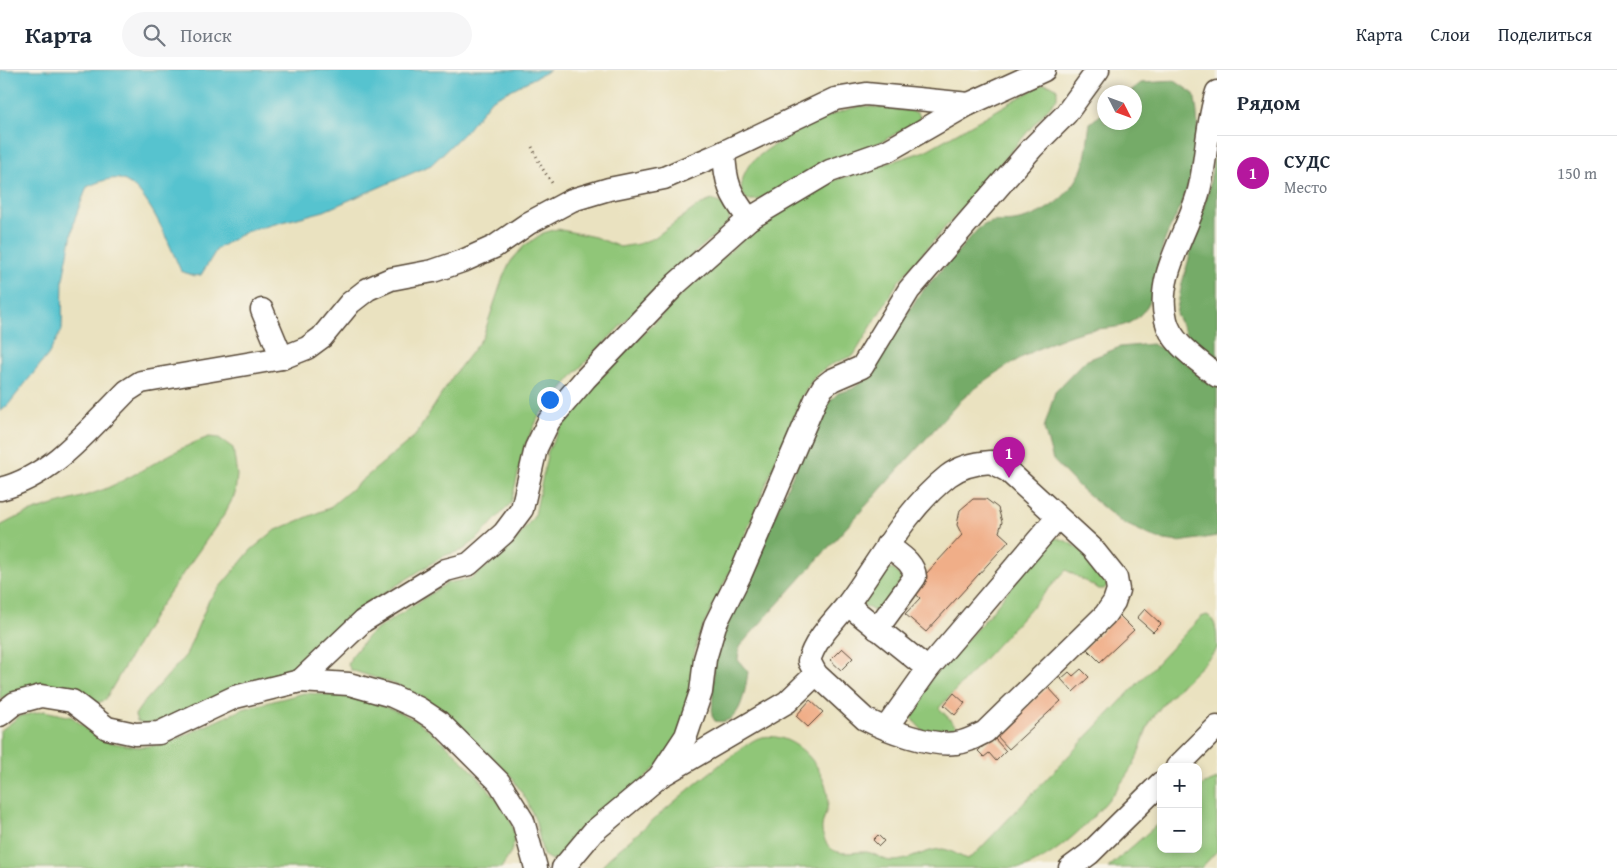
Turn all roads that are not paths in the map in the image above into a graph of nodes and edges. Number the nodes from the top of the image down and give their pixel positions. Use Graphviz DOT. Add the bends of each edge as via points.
graph roads {
  1 [pos="1044,70"];
  2 [pos="1098,70"];
  3 [pos="1217,92"];
  4 [pos="969,104"];
  5 [pos="724,152"];
  6 [pos="749,218"];
  7 [pos="262,310"];
  8 [pos="282,358"];
  9 [pos="1217,376"];
  10 [pos="0,489"];
  11 [pos="1057,518"];
  12 [pos="887,545"];
  13 [pos="848,605"];
  14 [pos="877,629"];
  15 [pos="928,669"];
  16 [pos="816,674"];
  17 [pos="300,681"];
  18 [pos="0,715"];
  19 [pos="1217,727"];
  20 [pos="886,728"];
  21 [pos="1181,763"];
  22 [pos="659,777"];
  23 [pos="1157,787"];
  24 [pos="536,868"];
  25 [pos="563,868"];
  26 [pos="1070,868"];
  1 -- 4 [label="lane"];
  2 -- 22 [label="lane" via="1066,114 1032,148 909,290 862,368 832,380 819,393 715,625 686,736"];
  3 -- 9 [label="lane" via="1200,186 1167,270 1165,297 1166,321 1177,341"];
  4 -- 5 [label="lane" via="851,95"];
  4 -- 6 [label="lane" via="887,151 830,171"];
  5 -- 6 [label="lane" via="725,177 734,200"];
  5 -- 8 [label="lane" via="664,178 572,200 472,257 433,271 391,279 368,289 350,303 322,337 307,348"];
  6 -- 17 [label="lane" via="677,284 549,421 536,448 522,509 504,533 469,564 446,570 363,621"];
  7 -- 8 [label="lane"];
  8 -- 10 [label="lane" via="141,382 127,391 54,464 17,485"];
  11 -- 12 [label="lane" via="1008,471 991,462 971,464 948,476"];
  11 -- 15 [label="lane"];
  11 -- 20 [label="lane" via="1092,548 1116,578 1118,590 1105,615 985,732 953,744"];
  12 -- 13 [label="lane"];
  12 -- 14 [label="lane" via="909,563 915,577"];
  13 -- 14 [label="lane"];
  13 -- 16 [label="lane" via="812,648 809,661"];
  14 -- 15 [label="lane"];
  15 -- 20 [label="lane"];
  16 -- 20 [label="lane" via="865,719"];
  16 -- 22 [label="lane" via="787,702"];
  17 -- 18 [label="lane" via="235,698 159,733 135,734 107,728 72,701 41,696 14,703"];
  17 -- 24 [label="lane" via="349,684 392,696 439,722 499,782 514,802 524,821"];
  19 -- 21 [label="lane"];
  22 -- 25 [label="lane" via="593,832"];
  23 -- 26 [label="lane" via="1089,854"];
}
